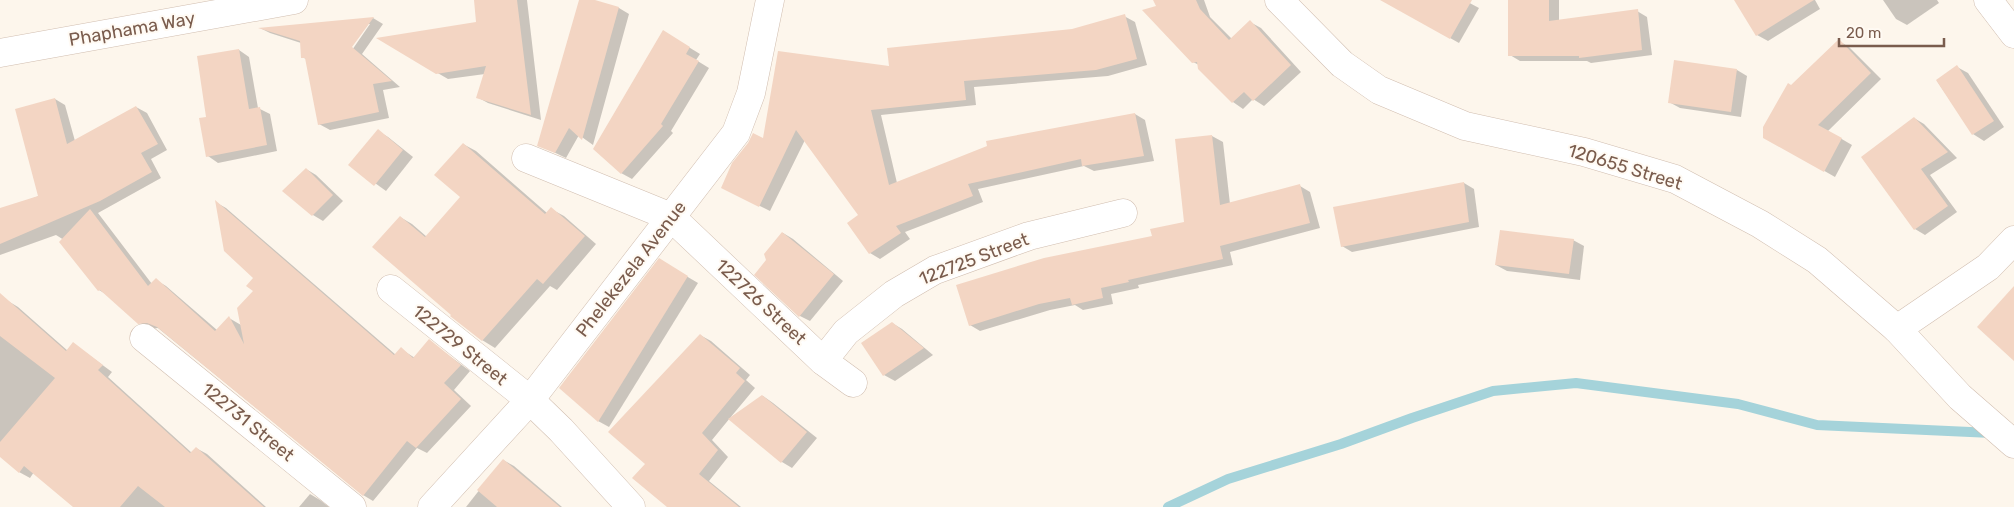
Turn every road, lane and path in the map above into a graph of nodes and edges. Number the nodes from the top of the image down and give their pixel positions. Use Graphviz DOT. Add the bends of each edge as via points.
graph roads {
  1 [pos="294,0"];
  2 [pos="770,0"];
  3 [pos="1279,0"];
  4 [pos="1988,0"];
  5 [pos="2014,34"];
  6 [pos="0,53"];
  7 [pos="526,158"];
  8 [pos="1123,213"];
  9 [pos="671,217"];
  10 [pos="2014,240"];
  11 [pos="391,289"];
  12 [pos="1897,328"];
  13 [pos="144,338"];
  14 [pos="823,361"];
  15 [pos="854,382"];
  16 [pos="530,400"];
  17 [pos="2011,441"];
  18 [pos="352,507"];
  19 [pos="432,507"];
  20 [pos="631,507"];
  1 -- 6 [label="street, Phaphama Way"];
  2 -- 9 [label="street, Phelekezela Avenue" via="751,92 736,133"];
  3 -- 12 [label="street, 120655 Street" via="1342,64 1380,90 1465,126 1584,152 1675,179 1760,224 1817,260"];
  4 -- 5 [label="street"];
  7 -- 9 [label="street"];
  8 -- 14 [label="street, 122725 Street" via="1028,236 935,270 894,294 846,332"];
  9 -- 14 [label="street, 122726 Street"];
  9 -- 16 [label="street, Phelekezela Avenue"];
  10 -- 12 [label="street" via="1988,267"];
  11 -- 16 [label="street, 122729 Street"];
  12 -- 17 [label="street, 120655 Street" via="1960,397"];
  13 -- 18 [label="street, 122731 Street"];
  14 -- 15 [label="street, 122726 Street"];
  16 -- 19 [label="street, Phelekezela Avenue"];
  16 -- 20 [label="street, 122729 Street"];
}
